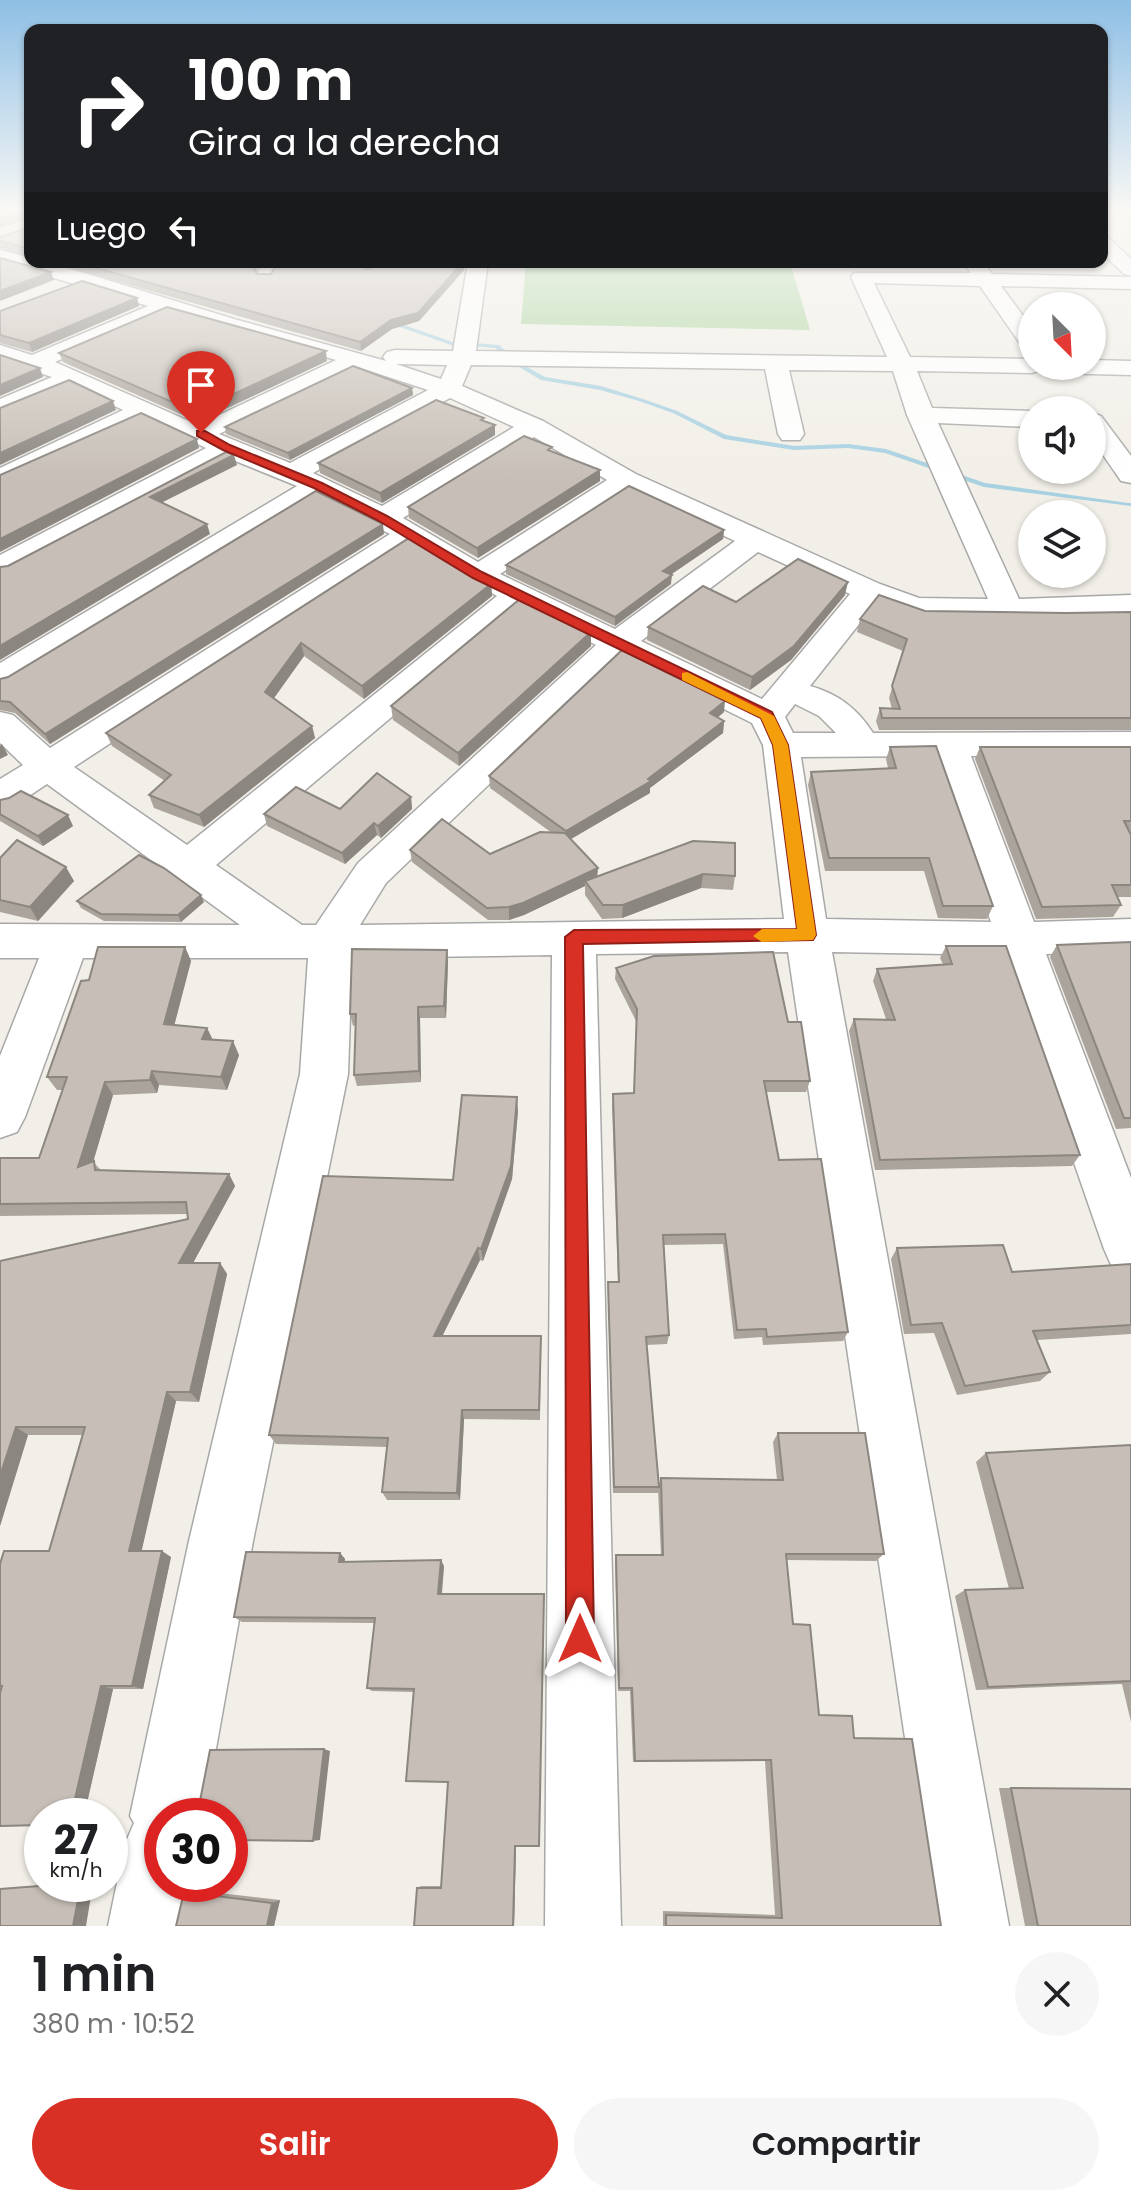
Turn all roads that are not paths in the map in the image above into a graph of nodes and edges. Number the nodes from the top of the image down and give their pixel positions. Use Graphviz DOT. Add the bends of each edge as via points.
graph roads {
  1 [pos="140,298"];
  2 [pos="472,298"];
  3 [pos="871,298"];
  4 [pos="998,298"];
  5 [pos="167,306"];
  6 [pos="1018,325"];
  7 [pos="0,352"];
  8 [pos="351,358"];
  9 [pos="461,358"];
  10 [pos="35,362"];
  11 [pos="776,363"];
  12 [pos="902,364"];
  13 [pos="1018,366"];
  14 [pos="1106,367"];
  15 [pos="1131,368"];
  16 [pos="73,377"];
  17 [pos="1060,380"];
  18 [pos="449,389"];
  19 [pos="1073,396"];
  20 [pos="0,408"];
  21 [pos="145,409"];
  22 [pos="920,415"];
  23 [pos="1018,418"];
  24 [pos="534,426"];
  25 [pos="791,434"];
  26 [pos="1106,434"];
  27 [pos="214,440"];
  28 [pos="1131,475"];
  29 [pos="0,478"];
  30 [pos="305,479"];
  31 [pos="626,480"];
  32 [pos="396,526"];
  33 [pos="755,540"];
  34 [pos="0,567"];
  35 [pos="478,575"];
  36 [pos="869,591"];
  37 [pos="518,595"];
  38 [pos="1131,605"];
  39 [pos="1008,609"];
  40 [pos="618,643"];
  41 [pos="0,678"];
  42 [pos="778,717"];
  43 [pos="0,723"];
  44 [pos="1131,744"];
  45 [pos="861,745"];
  46 [pos="948,745"];
  47 [pos="48,767"];
  48 [pos="0,797"];
  49 [pos="188,866"];
  50 [pos="807,935"];
  51 [pos="1131,935"];
  52 [pos="574,937"];
  53 [pos="1016,939"];
  54 [pos="68,940"];
  55 [pos="0,941"];
  56 [pos="313,941"];
  57 [pos="0,1117"];
  58 [pos="1117,1165"];
  59 [pos="1131,1249"];
  60 [pos="171,1798"];
  61 [pos="151,1902"];
  62 [pos="146,1926"];
  63 [pos="583,1926"];
  64 [pos="971,1926"];
  1 -- 5 [label="street"];
  2 -- 9 [label="street"];
  3 -- 12 [label="street"];
  4 -- 6 [label="street"];
  5 -- 8 [label="street"];
  5 -- 10 [label="street"];
  7 -- 10 [label="street"];
  8 -- 9 [label="street"];
  8 -- 18 [label="street"];
  8 -- 27 [label="street"];
  9 -- 11 [label="street"];
  9 -- 18 [label="street"];
  10 -- 16 [label="street"];
  11 -- 12 [label="street"];
  11 -- 25 [label="street"];
  12 -- 13 [label="street"];
  12 -- 22 [label="street"];
  14 -- 15 [label="street"];
  16 -- 20 [label="street"];
  16 -- 21 [label="street"];
  17 -- 19 [label="street"];
  18 -- 24 [label="street"];
  18 -- 30 [label="street"];
  21 -- 27 [label="street"];
  21 -- 29 [label="street"];
  22 -- 23 [label="street"];
  22 -- 39 [label="street"];
  24 -- 31 [label="street"];
  24 -- 32 [label="street"];
  26 -- 28 [label="street"];
  27 -- 30 [label="street"];
  27 -- 34 [label="street"];
  30 -- 32 [label="street"];
  30 -- 41 [label="street"];
  31 -- 33 [label="street"];
  31 -- 35 [label="street"];
  32 -- 35 [label="street"];
  32 -- 47 [label="street"];
  33 -- 36 [label="street"];
  33 -- 40 [label="street"];
  35 -- 37 [label="street"];
  36 -- 39 [label="street" via="916,607"];
  36 -- 42 [label="street"];
  37 -- 40 [label="street"];
  37 -- 49 [label="street"];
  38 -- 39 [label="street"];
  40 -- 42 [label="street"];
  40 -- 56 [label="street" via="372,873 339,922"];
  42 -- 45 [label="street"];
  42 -- 45 [label="street" via="814,696 836,710"];
  42 -- 50 [label="street"];
  43 -- 47 [label="street"];
  44 -- 46 [label="street"];
  45 -- 46 [label="street"];
  46 -- 53 [label="street"];
  47 -- 48 [label="street"];
  47 -- 49 [label="street"];
  49 -- 56 [label="street"];
  50 -- 52 [label="street"];
  50 -- 53 [label="street"];
  50 -- 64 [label="street"];
  51 -- 53 [label="street"];
  52 -- 56 [label="street"];
  52 -- 63 [label="street"];
  53 -- 58 [label="street"];
  54 -- 55 [label="street"];
  54 -- 56 [label="street"];
  54 -- 57 [label="street"];
  56 -- 60 [label="street" via="324,1074"];
  58 -- 59 [label="street"];
  61 -- 62 [label="street"];
}
